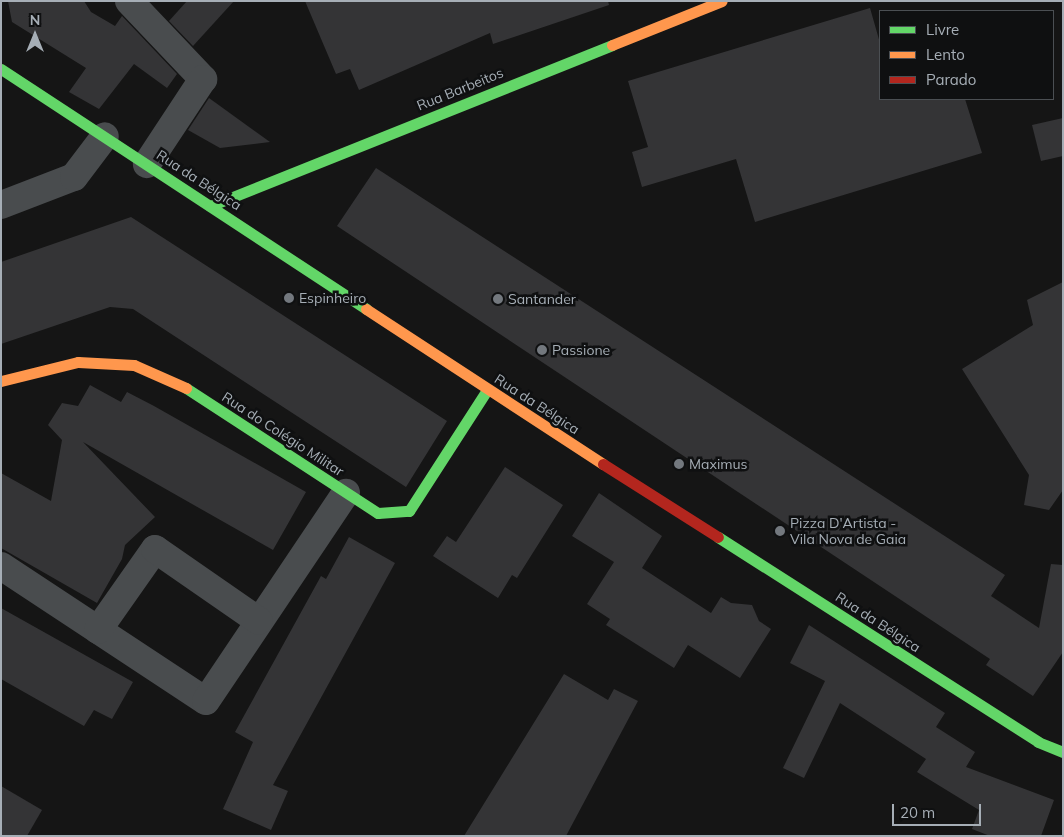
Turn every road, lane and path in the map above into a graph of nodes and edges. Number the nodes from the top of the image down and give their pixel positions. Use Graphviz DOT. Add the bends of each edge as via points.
graph roads {
  1 [pos="129,1"];
  2 [pos="722,1"];
  3 [pos="1,69"];
  4 [pos="105,136"];
  5 [pos="147,164"];
  6 [pos="1,204"];
  7 [pos="210,206"];
  8 [pos="1,381"];
  9 [pos="488,390"];
  10 [pos="346,493"];
  11 [pos="1,566"];
  12 [pos="259,621"];
  13 [pos="98,630"];
  14 [pos="1063,752"];
  1 -- 5 [label="street" via="203,79"];
  2 -- 7 [label="main road, Rua Barbeitos"];
  3 -- 4 [label="main road, Rua da Bélgica"];
  4 -- 5 [label="main road, Rua da Bélgica"];
  4 -- 6 [label="street" via="74,177"];
  5 -- 7 [label="main road, Rua da Bélgica"];
  7 -- 9 [label="main road, Rua da Bélgica"];
  8 -- 10 [label="main road, Rua do Colégio Militar" via="78,362 134,365 179,384"];
  9 -- 10 [label="main road, Rua do Colégio Militar" via="409,512 378,514"];
  9 -- 14 [label="main road, Rua da Bélgica" via="1030,737"];
  10 -- 12 [label="street"];
  11 -- 13 [label="street"];
  12 -- 13 [label="street" via="206,701"];
  12 -- 13 [label="street" via="155,549"];
}
